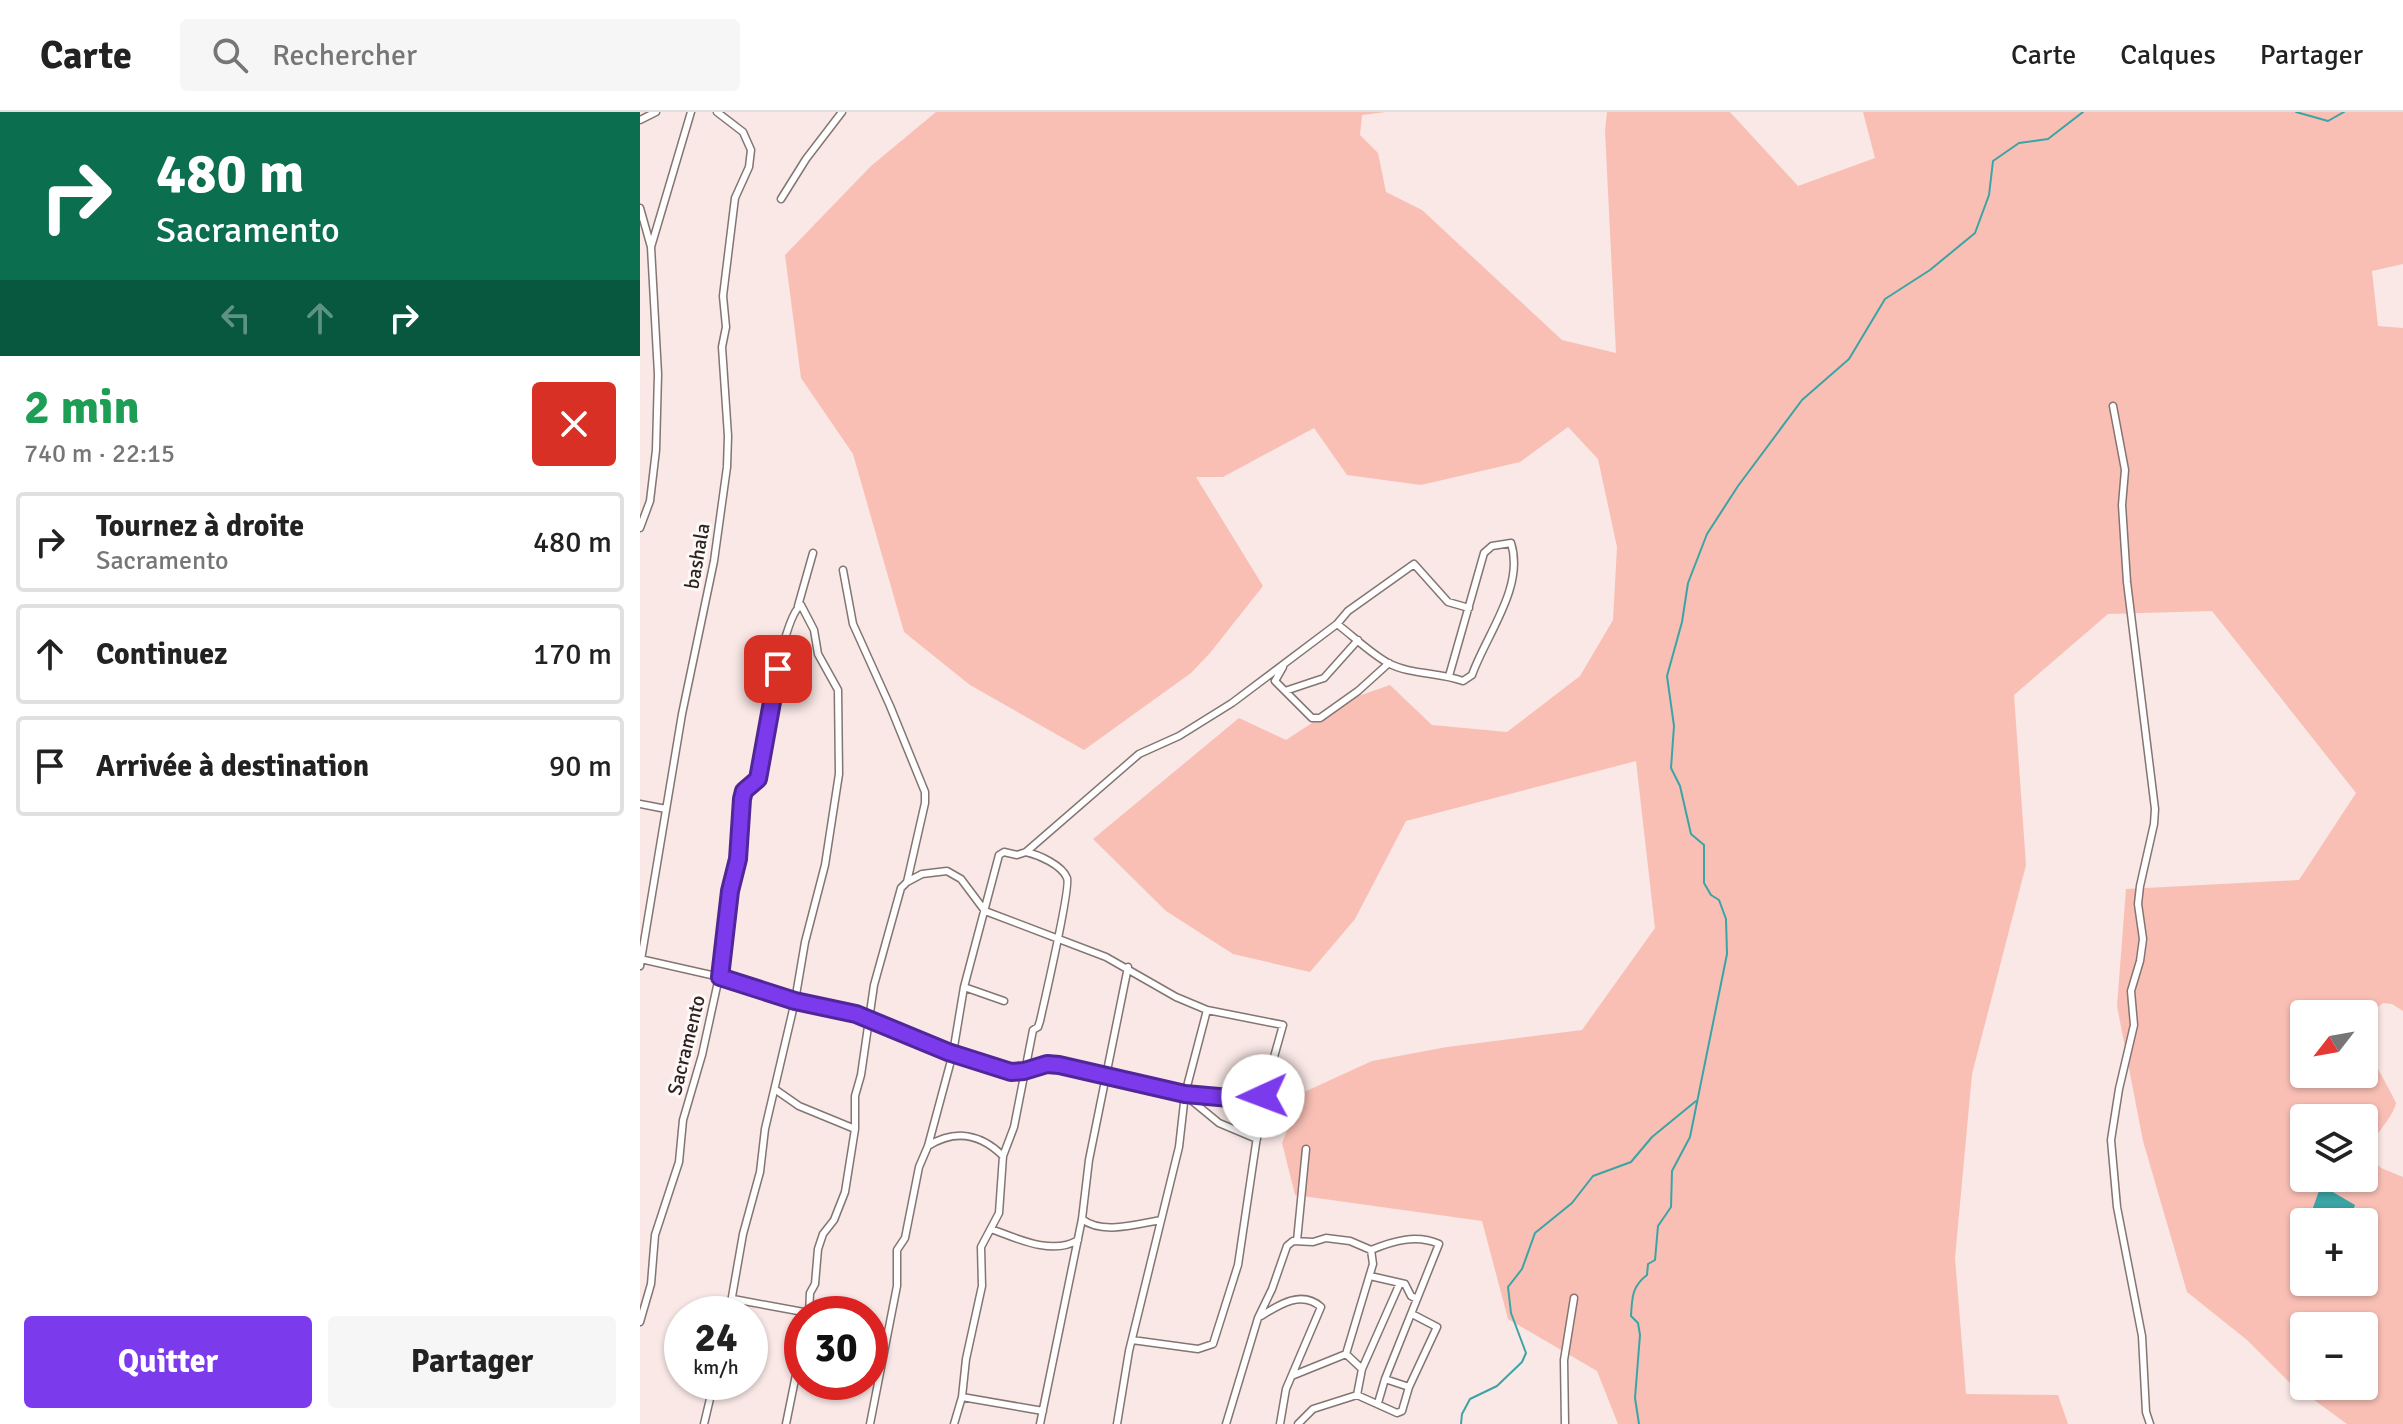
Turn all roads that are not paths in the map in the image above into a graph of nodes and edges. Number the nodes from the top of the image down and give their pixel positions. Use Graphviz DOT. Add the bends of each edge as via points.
graph roads {
  1 [pos="656,112"];
  2 [pos="691,112"];
  3 [pos="717,112"];
  4 [pos="842,112"];
  5 [pos="640,120"];
  6 [pos="781,199"];
  7 [pos="640,208"];
  8 [pos="651,247"];
  9 [pos="2113,406"];
  10 [pos="640,484"];
  11 [pos="652,485"];
  12 [pos="640,528"];
  13 [pos="813,553"];
  14 [pos="843,570"];
  15 [pos="798,606"];
  16 [pos="1469,608"];
  17 [pos="1337,624"];
  18 [pos="1358,640"];
  19 [pos="1389,663"];
  20 [pos="1285,664"];
  21 [pos="1449,676"];
  22 [pos="1285,691"];
  23 [pos="640,804"];
  24 [pos="666,809"];
  25 [pos="1026,852"];
  26 [pos="907,882"];
  27 [pos="985,911"];
  28 [pos="1057,938"];
  29 [pos="641,962"];
  30 [pos="1128,967"];
  31 [pos="720,977"];
  32 [pos="964,987"];
  33 [pos="795,1001"];
  34 [pos="1004,1001"];
  35 [pos="1207,1010"];
  36 [pos="868,1020"];
  37 [pos="953,1053"];
  38 [pos="1024,1071"];
  39 [pos="1106,1075"];
  40 [pos="776,1090"];
  41 [pos="1185,1095"];
  42 [pos="1263,1096"];
  43 [pos="855,1129"];
  44 [pos="1257,1139"];
  45 [pos="928,1146"];
  46 [pos="1306,1149"];
  47 [pos="1003,1156"];
  48 [pos="1082,1219"];
  49 [pos="1161,1220"];
  50 [pos="991,1229"];
  51 [pos="1078,1240"];
  52 [pos="1297,1241"];
  53 [pos="1371,1250"];
  54 [pos="1370,1276"];
  55 [pos="1400,1283"];
  56 [pos="733,1296"];
  57 [pos="811,1296"];
  58 [pos="1574,1298"];
  59 [pos="1417,1299"];
  60 [pos="1412,1314"];
  61 [pos="1258,1318"];
  62 [pos="640,1322"];
  63 [pos="1132,1340"];
  64 [pos="1346,1354"];
  65 [pos="1362,1369"];
  66 [pos="1293,1376"];
  67 [pos="1385,1379"];
  68 [pos="1409,1387"];
  69 [pos="1357,1395"];
  70 [pos="962,1397"];
  71 [pos="710,1400"];
  72 [pos="791,1400"];
  73 [pos="1378,1403"];
  74 [pos="1043,1411"];
  75 [pos="704,1424"];
  76 [pos="786,1424"];
  77 [pos="870,1424"];
  78 [pos="954,1424"];
  79 [pos="1040,1424"];
  80 [pos="1117,1424"];
  81 [pos="1226,1424"];
  82 [pos="1280,1424"];
  83 [pos="1298,1424"];
  84 [pos="1565,1424"];
  85 [pos="2150,1424"];
  1 -- 5 [label="street"];
  2 -- 8 [label="street"];
  3 -- 24 [label="street, bashala" via="743,132 751,150 735,198 723,296 727,467"];
  4 -- 6 [label="street"];
  7 -- 8 [label="street"];
  8 -- 11 [label="street" via="658,374"];
  9 -- 85 [label="street" via="2125,470 2125,569 2155,809 2139,895 2143,939 2131,991 2134,1025 2111,1140 2117,1207 2142,1336"];
  10 -- 11 [label="street"];
  11 -- 12 [label="street"];
  13 -- 15 [label="street, Sacramento"];
  14 -- 26 [label="street" via="853,624 925,792"];
  15 -- 31 [label="street, Sacramento" via="783,647 758,779 742,799"];
  15 -- 33 [label="street" via="804,608 818,654 838,690 841,744 833,821"];
  16 -- 17 [label="street" via="1448,602 1414,564"];
  16 -- 21 [label="street"];
  16 -- 21 [label="street" via="1484,553 1511,543 1510,585 1472,675 1463,681"];
  17 -- 18 [label="street"];
  17 -- 20 [label="street"];
  18 -- 19 [label="street"];
  18 -- 22 [label="street" via="1324,678"];
  19 -- 21 [label="street"];
  19 -- 22 [label="street" via="1320,718 1312,718"];
  20 -- 22 [label="street" via="1275,681"];
  20 -- 25 [label="street" via="1204,721 1139,754"];
  23 -- 24 [label="street"];
  24 -- 29 [label="street, bashala"];
  25 -- 27 [label="street" via="999,855"];
  25 -- 28 [label="street" via="1047,860 1067,879"];
  26 -- 27 [label="street" via="947,871 961,879"];
  26 -- 36 [label="street" via="895,905"];
  27 -- 28 [label="street"];
  27 -- 32 [label="street"];
  28 -- 30 [label="street"];
  28 -- 38 [label="street" via="1052,977"];
  29 -- 31 [label="street"];
  30 -- 35 [label="street"];
  30 -- 39 [label="street"];
  31 -- 33 [label="street"];
  31 -- 62 [label="street, Sacramento" via="683,1120 679,1162 655,1237 651,1284"];
  32 -- 34 [label="street"];
  32 -- 37 [label="street"];
  33 -- 36 [label="street"];
  33 -- 40 [label="street"];
  35 -- 41 [label="street"];
  35 -- 42 [label="street" via="1283,1025"];
  36 -- 37 [label="street"];
  36 -- 43 [label="street"];
  37 -- 38 [label="street" via="1011,1072"];
  37 -- 45 [label="street"];
  38 -- 39 [label="street" via="1059,1065"];
  38 -- 47 [label="street"];
  39 -- 41 [label="street"];
  39 -- 48 [label="street"];
  40 -- 43 [label="street" via="799,1106"];
  40 -- 56 [label="street"];
  41 -- 42 [label="street"];
  41 -- 44 [label="street" via="1217,1122"];
  41 -- 49 [label="street"];
  42 -- 44 [label="street"];
  43 -- 57 [label="street" via="843,1203 823,1234"];
  44 -- 63 [label="street" via="1238,1265 1213,1344 1198,1349"];
  45 -- 47 [label="street" via="941,1137 965,1136 980,1138"];
  45 -- 77 [label="street" via="905,1238 897,1250 897,1286"];
  46 -- 52 [label="street"];
  47 -- 50 [label="street" via="999,1213"];
  48 -- 49 [label="street" via="1091,1226 1120,1227"];
  48 -- 51 [label="street"];
  49 -- 63 [label="street"];
  50 -- 51 [label="street" via="1052,1246"];
  50 -- 70 [label="street" via="981,1247 982,1286"];
  51 -- 74 [label="street"];
  52 -- 53 [label="street" via="1332,1238"];
  52 -- 61 [label="street" via="1287,1246"];
  53 -- 54 [label="street"];
  53 -- 59 [label="street" via="1392,1241 1437,1242"];
  54 -- 55 [label="street"];
  54 -- 64 [label="street"];
  55 -- 59 [label="street"];
  55 -- 65 [label="street"];
  58 -- 84 [label="street" via="1564,1360"];
  59 -- 60 [label="street"];
  60 -- 67 [label="street"];
  60 -- 68 [label="street" via="1437,1327"];
  61 -- 66 [label="street" via="1294,1299 1320,1305"];
  61 -- 81 [label="street"];
  63 -- 80 [label="street"];
  64 -- 65 [label="street"];
  64 -- 66 [label="street"];
  65 -- 69 [label="street"];
  66 -- 82 [label="street"];
  67 -- 68 [label="street"];
  67 -- 73 [label="street"];
  68 -- 73 [label="street" via="1400,1412"];
  69 -- 73 [label="street"];
  69 -- 83 [label="street" via="1313,1409"];
  70 -- 74 [label="street"];
  70 -- 78 [label="street"];
  71 -- 75 [label="street"];
  72 -- 76 [label="street"];
  74 -- 79 [label="street"];
}
